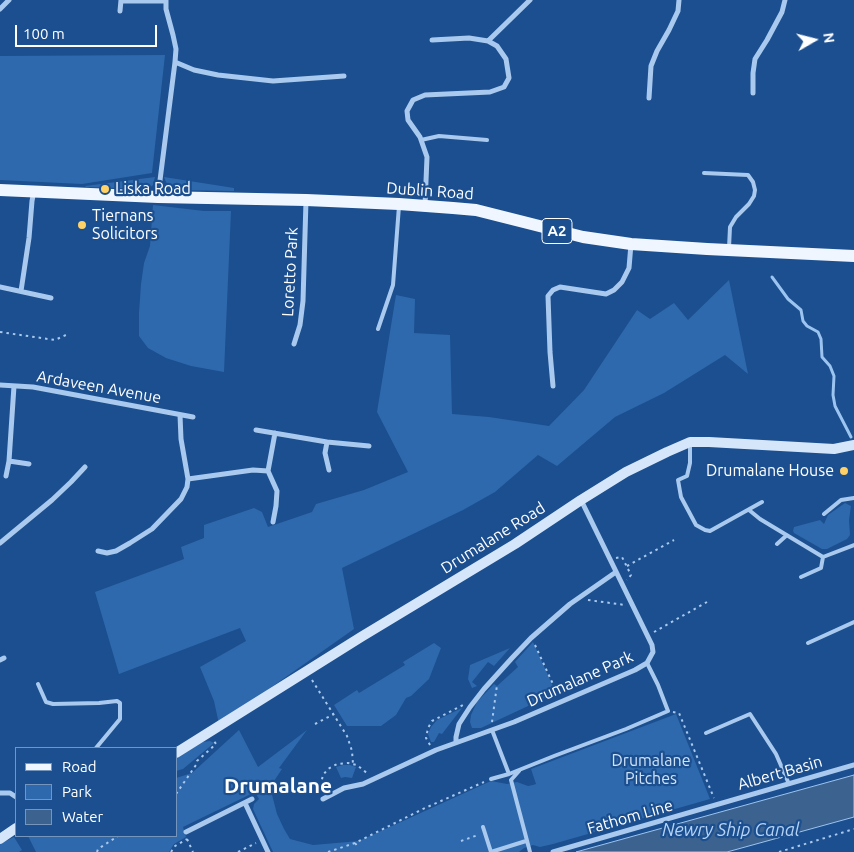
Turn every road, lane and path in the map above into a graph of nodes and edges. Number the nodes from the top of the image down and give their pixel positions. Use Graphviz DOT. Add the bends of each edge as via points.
graph roads {
  1 [pos="9,0"];
  2 [pos="121,0"];
  3 [pos="166,0"];
  4 [pos="530,0"];
  5 [pos="680,0"];
  6 [pos="785,0"];
  7 [pos="0,9"];
  8 [pos="120,10"];
  9 [pos="432,40"];
  10 [pos="488,41"];
  11 [pos="175,62"];
  12 [pos="344,76"];
  13 [pos="753,93"];
  14 [pos="649,98"];
  15 [pos="420,140"];
  16 [pos="487,140"];
  17 [pos="704,172"];
  18 [pos="0,190"];
  19 [pos="34,191"];
  20 [pos="158,197"];
  21 [pos="306,200"];
  22 [pos="399,204"];
  23 [pos="425,206"];
  24 [pos="631,244"];
  25 [pos="729,250"];
  26 [pos="854,256"];
  27 [pos="0,287"];
  28 [pos="21,291"];
  29 [pos="51,298"];
  30 [pos="378,329"];
  31 [pos="0,332"];
  32 [pos="68,334"];
  33 [pos="294,344"];
  34 [pos="0,385"];
  35 [pos="14,386"];
  36 [pos="553,386"];
  37 [pos="180,415"];
  38 [pos="193,418"];
  39 [pos="256,430"];
  40 [pos="275,433"];
  41 [pos="327,442"];
  42 [pos="690,442"];
  43 [pos="854,445"];
  44 [pos="369,446"];
  45 [pos="9,461"];
  46 [pos="29,464"];
  47 [pos="85,467"];
  48 [pos="328,470"];
  49 [pos="268,471"];
  50 [pos="6,476"];
  51 [pos="188,479"];
  52 [pos="854,498"];
  53 [pos="581,500"];
  54 [pos="762,502"];
  55 [pos="749,510"];
  56 [pos="824,514"];
  57 [pos="273,522"];
  58 [pos="787,535"];
  59 [pos="674,540"];
  60 [pos="0,543"];
  61 [pos="777,544"];
  62 [pos="854,545"];
  63 [pos="98,551"];
  64 [pos="823,557"];
  65 [pos="609,559"];
  66 [pos="627,566"];
  67 [pos="616,572"];
  68 [pos="800,577"];
  69 [pos="622,586"];
  70 [pos="581,596"];
  71 [pos="707,602"];
  72 [pos="632,606"];
  73 [pos="854,622"];
  74 [pos="647,634"];
  75 [pos="531,638"];
  76 [pos="808,643"];
  77 [pos="647,663"];
  78 [pos="306,672"];
  79 [pos="499,673"];
  80 [pos="38,684"];
  81 [pos="561,702"];
  82 [pos="472,704"];
  83 [pos="668,711"];
  84 [pos="334,714"];
  85 [pos="315,724"];
  86 [pos="492,730"];
  87 [pos="208,733"];
  88 [pos="706,733"];
  89 [pos="456,742"];
  90 [pos="97,747"];
  91 [pos="178,751"];
  92 [pos="433,751"];
  93 [pos="353,764"];
  94 [pos="854,765"];
  95 [pos="520,770"];
  96 [pos="510,774"];
  97 [pos="374,779"];
  98 [pos="491,779"];
  99 [pos="789,784"];
  100 [pos="178,791"];
  101 [pos="0,793"];
  102 [pos="15,796"];
  103 [pos="252,799"];
  104 [pos="323,799"];
  105 [pos="714,800"];
  106 [pos="245,803"];
  107 [pos="713,806"];
  108 [pos="483,827"];
  109 [pos="15,829"];
  110 [pos="854,829"];
  111 [pos="186,832"];
  112 [pos="116,837"];
  113 [pos="0,839"];
  114 [pos="187,839"];
  115 [pos="262,840"];
  116 [pos="461,841"];
  117 [pos="526,841"];
  118 [pos="355,843"];
  119 [pos="358,847"];
  120 [pos="97,852"];
  121 [pos="171,852"];
  122 [pos="193,852"];
  123 [pos="238,852"];
  124 [pos="268,852"];
  125 [pos="328,852"];
  126 [pos="530,852"];
  127 [pos="553,852"];
  128 [pos="780,852"];
  1 -- 7 [label="street"];
  2 -- 3 [label="street"];
  2 -- 8 [label="street"];
  3 -- 11 [label="street" via="176,49"];
  4 -- 10 [label="street"];
  5 -- 14 [label="street" via="678,11 651,66"];
  6 -- 13 [label="street" via="782,12 755,59"];
  9 -- 10 [label="street" via="470,38"];
  10 -- 15 [label="street" via="498,46 506,59 509,78 504,86 490,92 425,95 413,100 408,120"];
  11 -- 12 [label="street" via="218,75 273,81"];
  11 -- 20 [label="street"];
  15 -- 16 [label="lane" via="439,136"];
  15 -- 23 [label="street" via="427,157"];
  17 -- 25 [label="lane" via="748,175 754,182 754,196 730,227"];
  18 -- 19 [label="main road, Dublin Road / A2"];
  19 -- 20 [label="main road, Dublin Road / A2"];
  19 -- 28 [label="street"];
  20 -- 21 [label="main road, Dublin Road / A2"];
  21 -- 22 [label="main road, Dublin Road / A2"];
  21 -- 33 [label="street, Loretto Park" via="303,301"];
  22 -- 23 [label="main road, Dublin Road / A2"];
  22 -- 30 [label="lane" via="392,285"];
  23 -- 24 [label="main road, Dublin Road / A2" via="476,210 583,237"];
  24 -- 25 [label="main road, Dublin Road / A2"];
  24 -- 36 [label="street" via="629,268 614,290 606,294 560,287 548,296"];
  25 -- 26 [label="main road, Dublin Road / A2"];
  27 -- 28 [label="street"];
  28 -- 29 [label="street"];
  31 -- 32 [label="path" via="55,340"];
  34 -- 35 [label="street, Ardaveen Avenue"];
  35 -- 37 [label="street, Ardaveen Avenue"];
  35 -- 45 [label="street"];
  37 -- 38 [label="street, Ardaveen Avenue"];
  37 -- 51 [label="street"];
  39 -- 40 [label="street"];
  40 -- 41 [label="street"];
  40 -- 49 [label="street"];
  41 -- 44 [label="street"];
  41 -- 48 [label="street"];
  42 -- 43 [label="main road, Drumalane Road" via="834,449"];
  42 -- 53 [label="main road, Drumalane Road" via="640,465"];
  42 -- 55 [label="lane" via="687,476 678,480 681,497 696,525 710,530"];
  45 -- 46 [label="street"];
  45 -- 50 [label="street"];
  47 -- 60 [label="street" via="52,500"];
  49 -- 51 [label="street"];
  49 -- 57 [label="street" via="277,492"];
  51 -- 63 [label="street" via="181,499 152,529 116,551"];
  52 -- 56 [label="lane" via="841,500"];
  53 -- 65 [label="street, Drumalane Park"];
  53 -- 78 [label="main road, Drumalane Road"];
  54 -- 55 [label="lane"];
  55 -- 58 [label="lane"];
  58 -- 61 [label="lane"];
  58 -- 64 [label="lane"];
  59 -- 66 [label="path"];
  62 -- 64 [label="lane"];
  64 -- 68 [label="lane" via="821,568"];
  65 -- 66 [label="path" via="622,557"];
  65 -- 67 [label="street, Drumalane Park"];
  66 -- 69 [label="path" via="631,575"];
  67 -- 69 [label="street, Drumalane Park"];
  67 -- 70 [label="street"];
  69 -- 72 [label="street, Drumalane Park"];
  70 -- 72 [label="path"];
  70 -- 75 [label="street"];
  71 -- 74 [label="path"];
  72 -- 74 [label="street, Drumalane Park"];
  73 -- 76 [label="lane"];
  74 -- 77 [label="street, Drumalane Park" via="653,652"];
  75 -- 79 [label="street"];
  75 -- 81 [label="path"];
  77 -- 81 [label="street, Drumalane Park"];
  77 -- 83 [label="lane"];
  78 -- 84 [label="path"];
  78 -- 87 [label="main road, Drumalane Road"];
  79 -- 82 [label="street"];
  79 -- 86 [label="path"];
  80 -- 90 [label="lane" via="46,702 53,704 120,703 120,720"];
  81 -- 86 [label="street, Drumalane Park"];
  82 -- 89 [label="street" via="459,724"];
  82 -- 92 [label="path" via="460,706 432,721 426,738"];
  83 -- 95 [label="lane"];
  83 -- 105 [label="path" via="678,712"];
  84 -- 85 [label="path"];
  84 -- 93 [label="path" via="347,736"];
  86 -- 89 [label="street, Drumalane Park"];
  86 -- 96 [label="lane"];
  87 -- 91 [label="main road, Drumalane Road"];
  87 -- 100 [label="path" via="216,744 197,760"];
  88 -- 99 [label="lane" via="750,714 776,754"];
  89 -- 92 [label="street, Drumalane Park"];
  92 -- 97 [label="street, Drumalane Park"];
  93 -- 97 [label="path"];
  93 -- 104 [label="path" via="336,764 328,769 319,791"];
  94 -- 99 [label="street, Albert Basin"];
  95 -- 96 [label="lane"];
  95 -- 117 [label="lane" via="511,780"];
  96 -- 98 [label="lane"];
  97 -- 104 [label="street, Drumalane Park" via="344,788"];
  98 -- 118 [label="path"];
  99 -- 107 [label="street, Albert Basin"];
  101 -- 102 [label="street"];
  103 -- 106 [label="street"];
  106 -- 111 [label="street"];
  106 -- 115 [label="street"];
  107 -- 127 [label="street, Fathom Line"];
  108 -- 116 [label="path" via="480,834"];
  108 -- 117 [label="lane" via="491,852"];
  109 -- 113 [label="main road"];
  110 -- 128 [label="path"];
  111 -- 114 [label="path"];
  112 -- 120 [label="path"];
  114 -- 121 [label="path"];
  114 -- 122 [label="path"];
  115 -- 123 [label="path"];
  115 -- 124 [label="street"];
  117 -- 126 [label="lane"];
  118 -- 119 [label="path"];
  118 -- 125 [label="path"];
}
